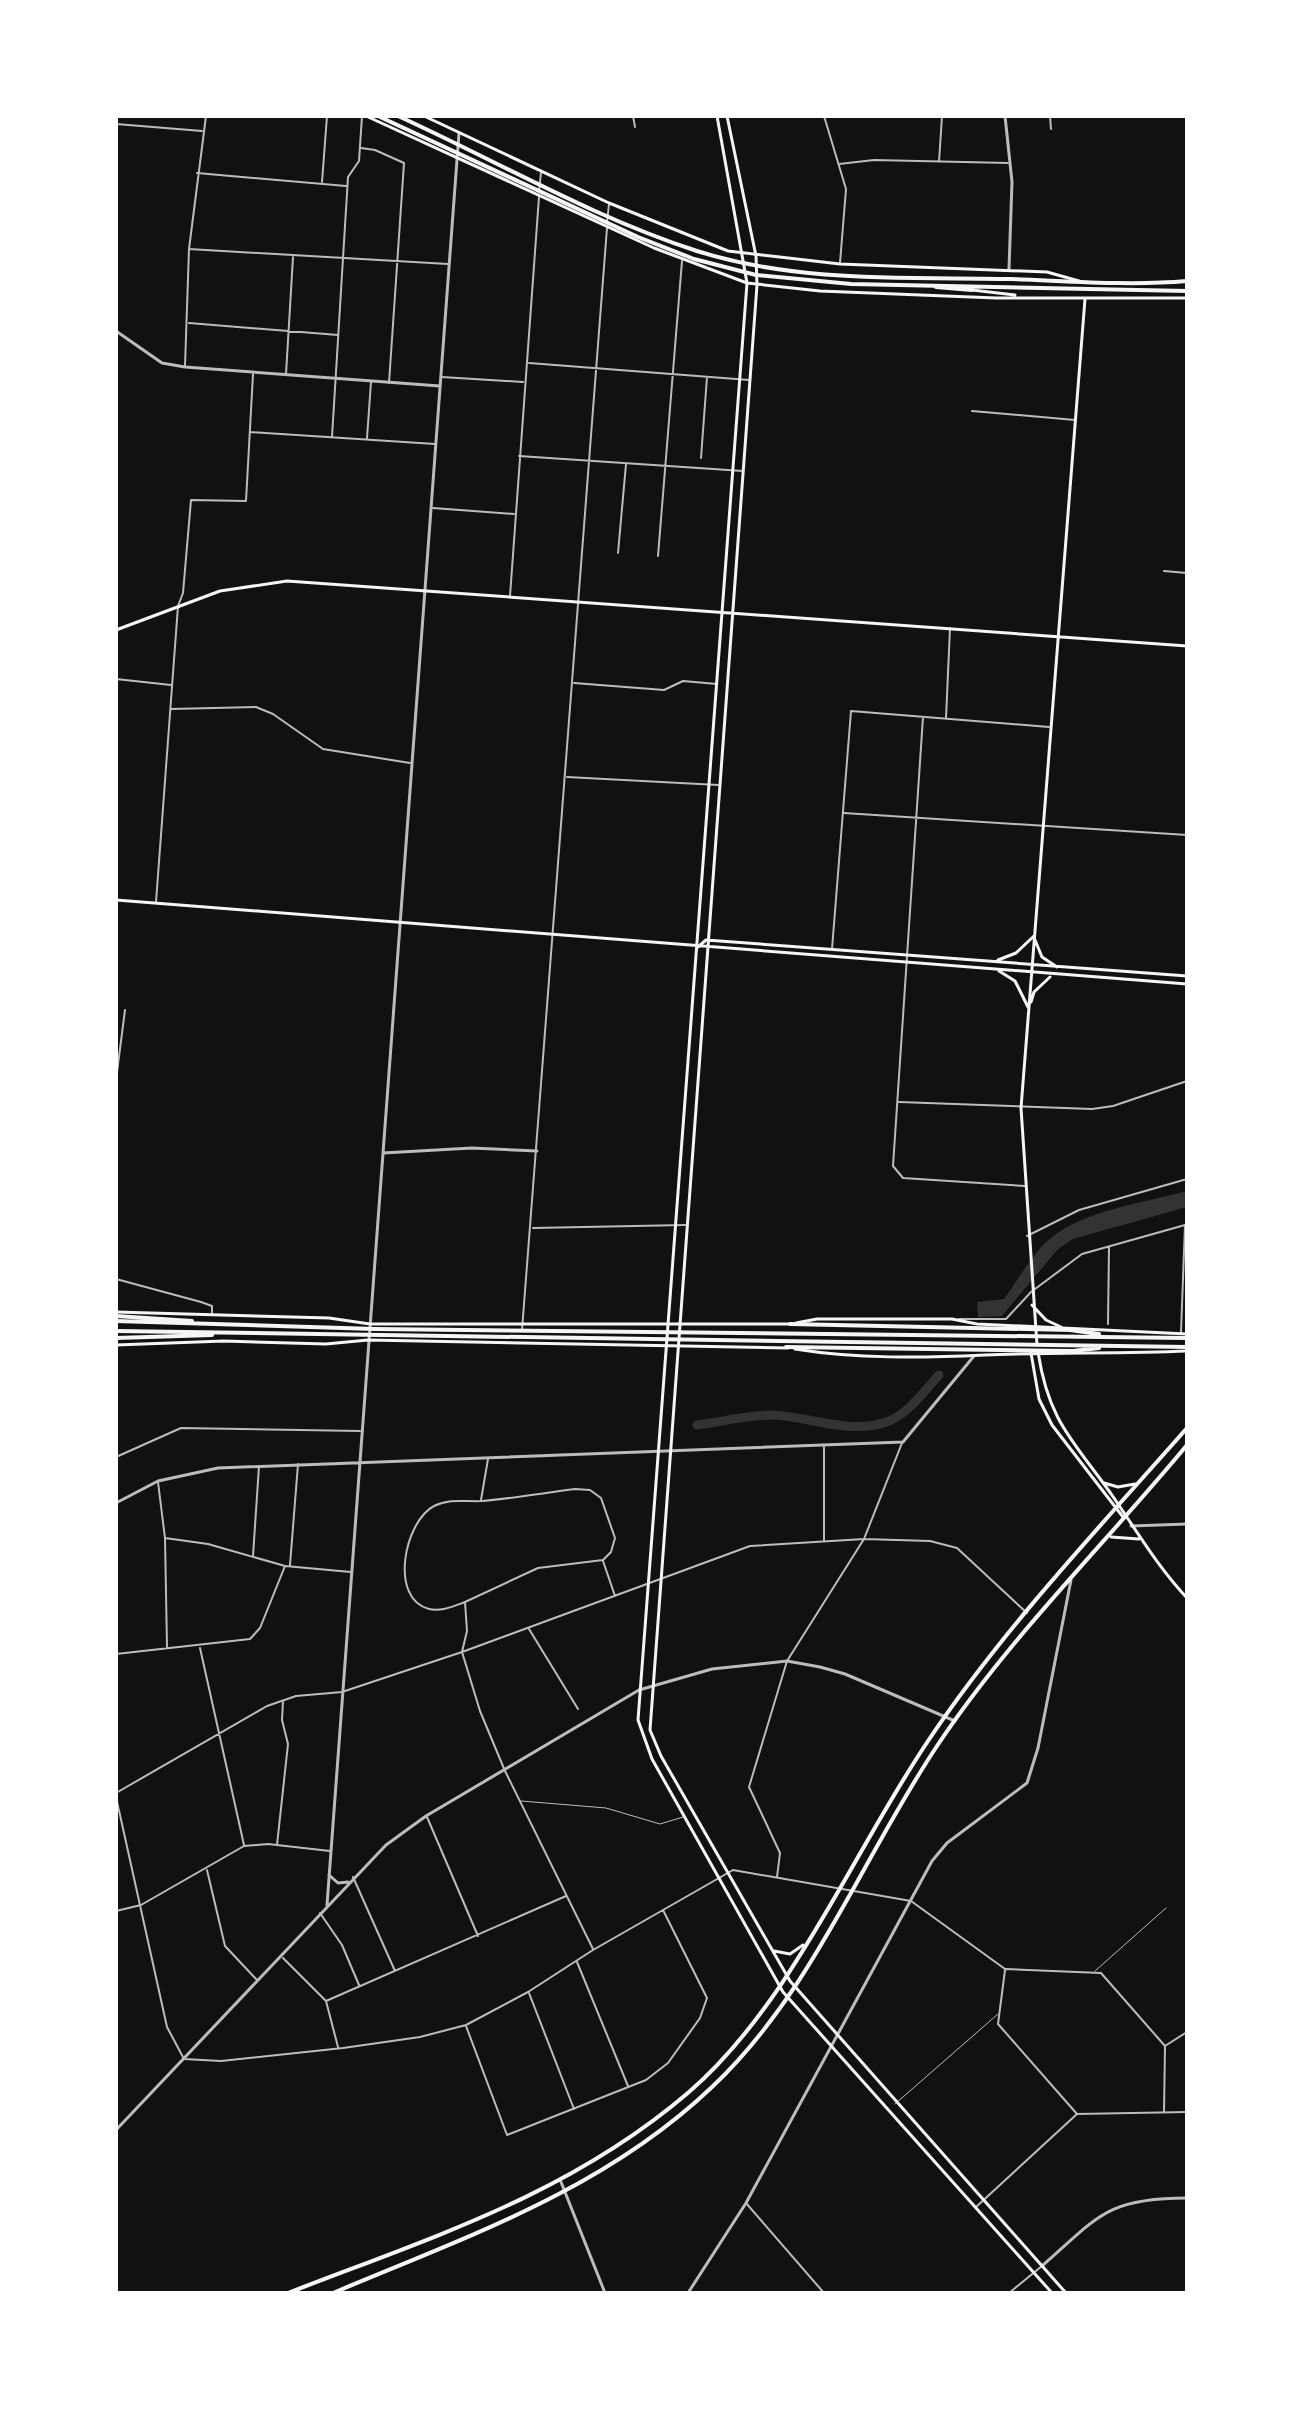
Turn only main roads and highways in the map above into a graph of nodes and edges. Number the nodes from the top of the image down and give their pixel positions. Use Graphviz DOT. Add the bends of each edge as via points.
graph roads {
  1 [pos="364,116"];
  2 [pos="378,116"];
  3 [pos="398,116"];
  4 [pos="424,116"];
  5 [pos="717,116"];
  6 [pos="727,116"];
  7 [pos="744,255"];
  8 [pos="756,256"];
  9 [pos="1079,281"];
  10 [pos="1187,281"];
  11 [pos="747,283"];
  12 [pos="757,285"];
  13 [pos="929,286"];
  14 [pos="972,290"];
  15 [pos="1187,291"];
  16 [pos="1019,296"];
  17 [pos="1187,298"];
  18 [pos="1085,299"];
  19 [pos="724,611"];
  20 [pos="732,612"];
  21 [pos="116,630"];
  22 [pos="1057,636"];
  23 [pos="1187,646"];
  24 [pos="116,900"];
  25 [pos="1034,936"];
  26 [pos="706,940"];
  27 [pos="698,947"];
  28 [pos="706,948"];
  29 [pos="997,960"];
  30 [pos="1033,966"];
  31 [pos="1059,968"];
  32 [pos="996,969"];
  33 [pos="1032,975"];
  34 [pos="1187,976"];
  35 [pos="1057,977"];
  36 [pos="1187,984"];
  37 [pos="1029,1010"];
  38 [pos="1032,1305"];
  39 [pos="116,1316"];
  40 [pos="790,1324"];
  41 [pos="669,1325"];
  42 [pos="678,1325"];
  43 [pos="1033,1326"];
  44 [pos="1061,1327"];
  45 [pos="116,1331"];
  46 [pos="230,1333"];
  47 [pos="1185,1335"];
  48 [pos="1118,1337"];
  49 [pos="116,1338"];
  50 [pos="669,1344"];
  51 [pos="677,1344"];
  52 [pos="116,1345"];
  53 [pos="1118,1346"];
  54 [pos="786,1347"];
  55 [pos="1185,1350"];
  56 [pos="1030,1356"];
  57 [pos="1039,1357"];
  58 [pos="1187,1428"];
  59 [pos="1187,1445"];
  60 [pos="1103,1483"];
  61 [pos="1139,1483"];
  62 [pos="1120,1506"];
  63 [pos="1115,1511"];
  64 [pos="1125,1518"];
  65 [pos="1111,1537"];
  66 [pos="1139,1539"];
  67 [pos="1187,1598"];
  68 [pos="803,1945"];
  69 [pos="772,1950"];
  70 [pos="786,1976"];
  71 [pos="779,1986"];
  72 [pos="794,1987"];
  73 [pos="787,1997"];
  74 [pos="342,2291"];
  75 [pos="288,2293"];
  76 [pos="333,2293"];
  77 [pos="1052,2293"];
  78 [pos="1066,2293"];
  1 -- 11 [label="main road" via="682,260"];
  2 -- 13 [label="highway" via="694,259 771,278"];
  3 -- 9 [label="highway" via="684,246 757,267"];
  4 -- 7 [label="main road" via="609,203"];
  5 -- 7 [label="main road"];
  6 -- 8 [label="main road"];
  7 -- 8 [label="main road"];
  7 -- 11 [label="main road"];
  8 -- 9 [label="main road" via="1009,269"];
  8 -- 12 [label="main road"];
  9 -- 10 [label="highway"];
  11 -- 12 [label="main road"];
  11 -- 19 [label="main road"];
  12 -- 16 [label="main road"];
  12 -- 20 [label="main road"];
  13 -- 14 [label="highway"];
  13 -- 15 [label="highway"];
  14 -- 16 [label="main road"];
  16 -- 18 [label="main road"];
  17 -- 18 [label="main road"];
  18 -- 22 [label="main road"];
  19 -- 20 [label="main road"];
  19 -- 21 [label="main road" via="287,581 220,591"];
  19 -- 27 [label="main road"];
  20 -- 22 [label="main road"];
  20 -- 26 [label="main road"];
  22 -- 23 [label="main road"];
  22 -- 25 [label="main road"];
  24 -- 27 [label="main road"];
  25 -- 29 [label="main road" via="1012,956"];
  25 -- 30 [label="main road"];
  25 -- 31 [label="main road" via="1042,957"];
  26 -- 27 [label="main road"];
  26 -- 28 [label="main road"];
  26 -- 29 [label="main road"];
  27 -- 28 [label="main road"];
  27 -- 41 [label="main road"];
  28 -- 32 [label="main road"];
  28 -- 42 [label="main road"];
  29 -- 30 [label="main road"];
  30 -- 31 [label="main road"];
  30 -- 33 [label="main road"];
  31 -- 34 [label="main road"];
  32 -- 33 [label="main road"];
  32 -- 37 [label="main road" via="1015,981"];
  33 -- 35 [label="main road"];
  33 -- 37 [label="main road"];
  35 -- 36 [label="main road"];
  35 -- 37 [label="main road" via="1034,992"];
  37 -- 38 [label="main road" via="1021,1108"];
  38 -- 43 [label="main road"];
  38 -- 44 [label="main road"];
  39 -- 41 [label="main road"];
  39 -- 48 [label="highway" via="230,1325"];
  40 -- 42 [label="main road"];
  40 -- 43 [label="main road" via="817,1319 952,1319"];
  40 -- 48 [label="highway" via="1070,1330"];
  41 -- 42 [label="main road"];
  41 -- 50 [label="main road"];
  42 -- 51 [label="main road"];
  43 -- 44 [label="main road"];
  43 -- 56 [label="main road"];
  43 -- 57 [label="main road"];
  44 -- 47 [label="main road"];
  45 -- 46 [label="highway"];
  46 -- 49 [label="highway"];
  46 -- 53 [label="highway"];
  47 -- 48 [label="highway"];
  50 -- 51 [label="main road"];
  50 -- 52 [label="main road" via="368,1340"];
  50 -- 71 [label="main road" via="639,1690 640,1733"];
  51 -- 54 [label="main road"];
  51 -- 69 [label="main road" via="649,1721 653,1740"];
  53 -- 54 [label="highway" via="1073,1351"];
  53 -- 55 [label="highway"];
  54 -- 56 [label="main road" via="832,1355"];
  55 -- 57 [label="main road"];
  56 -- 57 [label="main road"];
  56 -- 63 [label="main road" via="1039,1399 1052,1425"];
  57 -- 60 [label="main road" via="1052,1411"];
  58 -- 61 [label="highway"];
  59 -- 64 [label="highway"];
  60 -- 61 [label="main road"];
  60 -- 62 [label="main road"];
  61 -- 62 [label="highway"];
  62 -- 63 [label="highway"];
  62 -- 64 [label="main road"];
  63 -- 64 [label="main road"];
  63 -- 68 [label="highway" via="944,1717"];
  64 -- 65 [label="highway"];
  64 -- 66 [label="main road"];
  65 -- 66 [label="main road"];
  65 -- 72 [label="highway" via="1002,1659 955,1721"];
  66 -- 67 [label="main road"];
  68 -- 69 [label="main road" via="790,1954"];
  68 -- 70 [label="highway"];
  69 -- 70 [label="main road"];
  70 -- 71 [label="highway"];
  70 -- 72 [label="main road"];
  71 -- 73 [label="main road"];
  71 -- 75 [label="highway" via="704,2078 655,2119 561,2182"];
  72 -- 73 [label="highway"];
  72 -- 78 [label="main road"];
  73 -- 74 [label="highway" via="712,2087 568,2192"];
  73 -- 77 [label="main road"];
  74 -- 76 [label="highway"];
}
